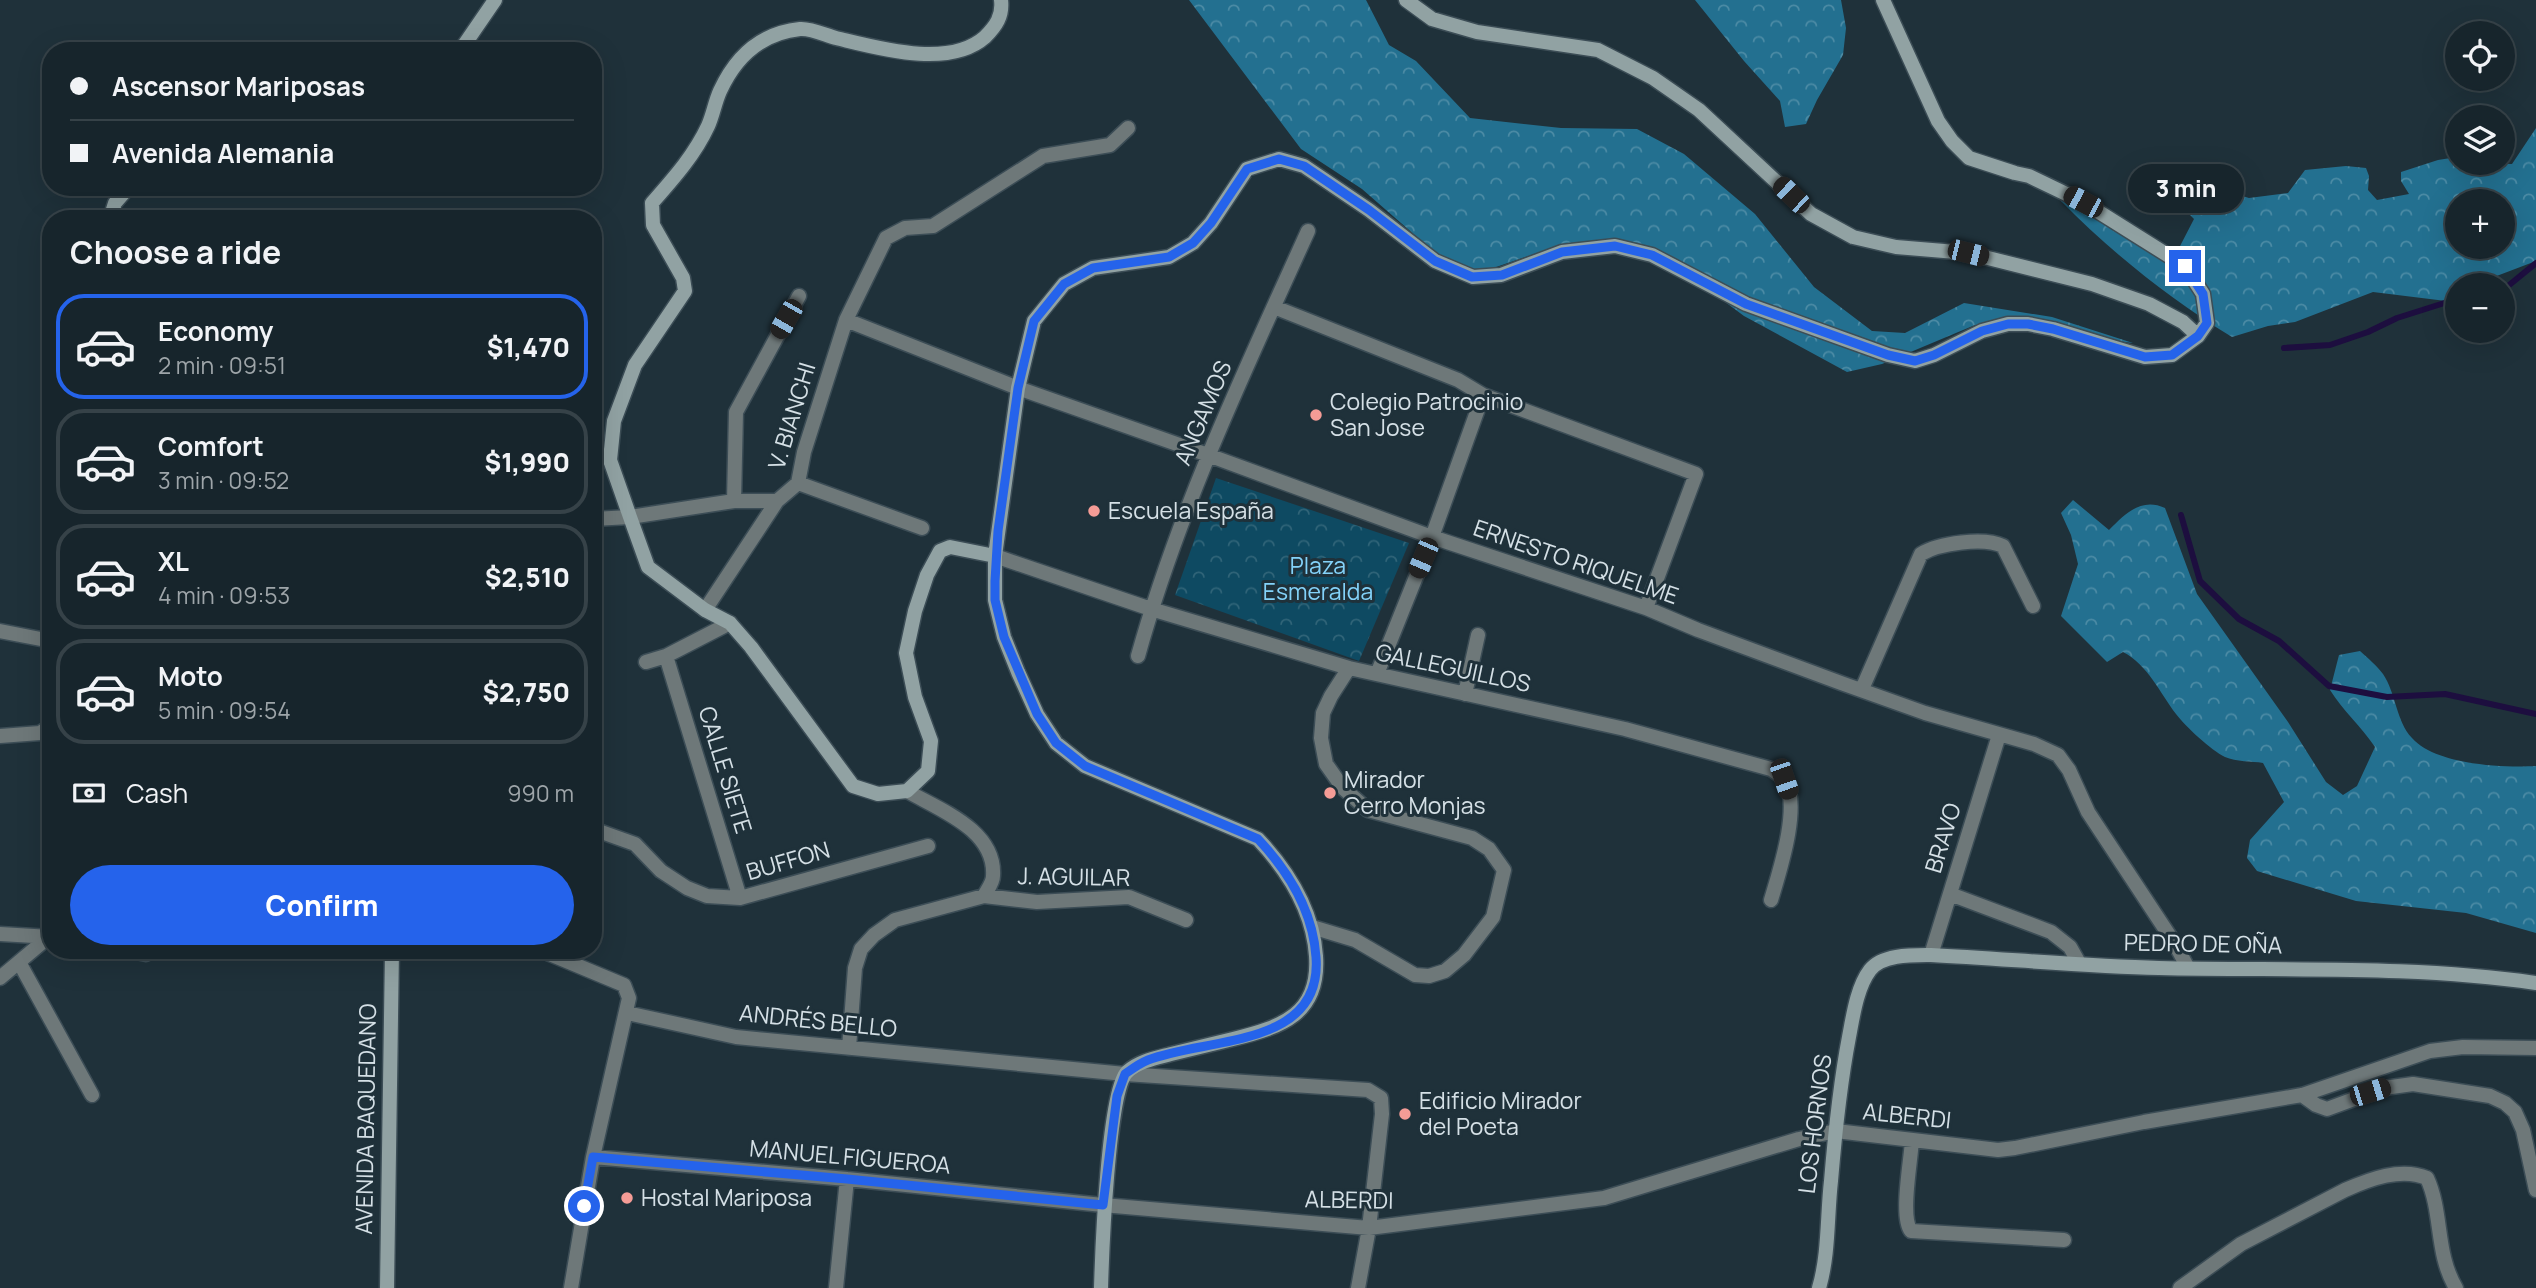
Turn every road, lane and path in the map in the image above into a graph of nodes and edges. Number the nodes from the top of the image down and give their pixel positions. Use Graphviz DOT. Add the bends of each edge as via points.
graph roads {
  1 [pos="495,0"];
  2 [pos="1001,0"];
  3 [pos="1406,0"];
  4 [pos="1883,0"];
  5 [pos="466,42"];
  6 [pos="1128,128"];
  7 [pos="1308,231"];
  8 [pos="799,296"];
  9 [pos="1273,307"];
  10 [pos="846,320"];
  11 [pos="2198,336"];
  12 [pos="1018,388"];
  13 [pos="1483,395"];
  14 [pos="602,455"];
  15 [pos="1208,455"];
  16 [pos="610,460"];
  17 [pos="798,483"];
  18 [pos="734,500"];
  19 [pos="777,501"];
  20 [pos="629,517"];
  21 [pos="602,518"];
  22 [pos="922,528"];
  23 [pos="1432,537"];
  24 [pos="995,556"];
  25 [pos="2033,606"];
  26 [pos="1646,608"];
  27 [pos="1151,609"];
  28 [pos="705,610"];
  29 [pos="730,623"];
  30 [pos="0,631"];
  31 [pos="1478,635"];
  32 [pos="42,639"];
  33 [pos="666,656"];
  34 [pos="1138,656"];
  35 [pos="646,662"];
  36 [pos="1349,668"];
  37 [pos="1377,674"];
  38 [pos="1862,689"];
  39 [pos="1465,694"];
  40 [pos="42,732"];
  41 [pos="1999,735"];
  42 [pos="0,736"];
  43 [pos="907,791"];
  44 [pos="602,832"];
  45 [pos="928,846"];
  46 [pos="1950,894"];
  47 [pos="984,896"];
  48 [pos="740,898"];
  49 [pos="1771,900"];
  50 [pos="1186,920"];
  51 [pos="1312,927"];
  52 [pos="0,934"];
  53 [pos="42,936"];
  54 [pos="42,943"];
  55 [pos="1931,955"];
  56 [pos="392,959"];
  57 [pos="562,959"];
  58 [pos="19,962"];
  59 [pos="2079,963"];
  60 [pos="1871,968"];
  61 [pos="2188,968"];
  62 [pos="0,978"];
  63 [pos="2536,983"];
  64 [pos="626,1013"];
  65 [pos="849,1048"];
  66 [pos="2536,1048"];
  67 [pos="1125,1074"];
  68 [pos="92,1095"];
  69 [pos="2302,1095"];
  70 [pos="1836,1131"];
  71 [pos="1912,1140"];
  72 [pos="593,1157"];
  73 [pos="847,1179"];
  74 [pos="2536,1190"];
  75 [pos="1103,1205"];
  76 [pos="1369,1227"];
  77 [pos="2064,1240"];
  78 [pos="387,1288"];
  79 [pos="571,1288"];
  80 [pos="836,1288"];
  81 [pos="1101,1288"];
  82 [pos="1358,1288"];
  83 [pos="1819,1288"];
  84 [pos="2180,1288"];
  85 [pos="2456,1288"];
  1 -- 5 [label="street"];
  2 -- 16 [label="street" via="1002,10 993,30 977,44 939,54 918,55 802,29 762,38 741,56 687,163 652,204 653,225 683,278 685,291 635,365 614,421"];
  3 -- 11 [label="street" via="1432,19 1476,32 1598,50 1653,78 1699,110 1811,214 1853,237 1896,247 1968,253 2092,284 2149,304 2183,322"];
  4 -- 11 [label="street" via="1938,121 1952,141 1969,158 2029,176 2083,202 2185,266 2203,294 2207,323"];
  6 -- 10 [label="street, V. BIANCHI" via="1110,145 1043,156 933,226 894,231 886,237"];
  7 -- 9 [label="street, ANGAMOS"];
  8 -- 18 [label="street" via="736,412"];
  9 -- 13 [label="street" via="1458,380"];
  9 -- 15 [label="street, ANGAMOS"];
  10 -- 12 [label="street, ERNESTO RIQUELME"];
  10 -- 17 [label="street, V. BIANCHI"];
  11 -- 12 [label="street" via="2172,355 2145,357 2053,329 2008,324 1915,361 1746,304 1652,255 1615,246 1562,252 1502,275 1472,277 1435,261 1304,166 1279,159 1247,169 1211,223 1193,243 1169,257 1093,268 1064,284 1034,321"];
  12 -- 15 [label="street, ERNESTO RIQUELME"];
  12 -- 24 [label="street"];
  13 -- 23 [label="street"];
  13 -- 26 [label="street" via="1696,474"];
  14 -- 16 [label="street"];
  15 -- 23 [label="street, ERNESTO RIQUELME"];
  15 -- 27 [label="street, ANGAMOS"];
  16 -- 20 [label="street"];
  17 -- 19 [label="street, V. BIANCHI"];
  17 -- 22 [label="street"];
  18 -- 19 [label="street"];
  18 -- 20 [label="street"];
  19 -- 28 [label="street, V. BIANCHI"];
  20 -- 21 [label="street"];
  20 -- 28 [label="street" via="648,567"];
  23 -- 26 [label="street, ERNESTO RIQUELME"];
  23 -- 37 [label="street"];
  24 -- 27 [label="street, GALLEGUILLOS"];
  24 -- 43 [label="street" via="950,547 940,551 927,576 906,653 915,698 931,741 928,771"];
  24 -- 51 [label="street" via="995,600 1004,637 1037,714 1056,743 1085,766 1258,839 1289,878"];
  25 -- 38 [label="street" via="2003,546 1986,541 1934,546 1921,554"];
  26 -- 38 [label="street, ERNESTO RIQUELME"];
  27 -- 34 [label="street, ANGAMOS"];
  27 -- 36 [label="street, GALLEGUILLOS"];
  28 -- 29 [label="street"];
  29 -- 33 [label="street"];
  29 -- 43 [label="street" via="853,786 878,794"];
  30 -- 32 [label="street"];
  31 -- 39 [label="street"];
  33 -- 35 [label="street"];
  33 -- 48 [label="street, CALLE SIETE"];
  36 -- 37 [label="street, GALLEGUILLOS"];
  36 -- 51 [label="street" via="1323,713 1321,738 1326,765 1343,788 1368,810 1472,838 1489,849 1504,870 1493,918 1464,955 1445,971 1429,976 1415,975 1355,940"];
  37 -- 39 [label="street, GALLEGUILLOS"];
  38 -- 41 [label="street, ERNESTO RIQUELME"];
  39 -- 49 [label="street, GALLEGUILLOS" via="1625,729 1771,769 1784,779 1790,796 1787,847"];
  40 -- 42 [label="street"];
  41 -- 46 [label="street, BRAVO"];
  41 -- 61 [label="street, ERNESTO RIQUELME" via="2058,755 2088,812"];
  43 -- 47 [label="street" via="982,839 993,878"];
  44 -- 48 [label="street, BUFFON" via="635,844 661,871 687,888"];
  45 -- 48 [label="street, BUFFON"];
  46 -- 55 [label="street, BRAVO"];
  46 -- 59 [label="street" via="2051,932 2070,947"];
  47 -- 50 [label="street, J. AGUILAR" via="1037,902 1129,897"];
  47 -- 65 [label="street, J. AGUILAR" via="895,920 861,949 855,968"];
  51 -- 67 [label="street" via="1318,974 1313,991 1288,1022 1147,1060"];
  52 -- 53 [label="street"];
  54 -- 58 [label="street"];
  55 -- 59 [label="street, PEDRO DE OÑA"];
  55 -- 60 [label="street, PEDRO DE OÑA" via="1897,957"];
  56 -- 78 [label="street, AVENIDA BAQUEDANO"];
  57 -- 64 [label="street" via="624,985 629,998"];
  58 -- 62 [label="street"];
  58 -- 68 [label="street"];
  59 -- 61 [label="street, PEDRO DE OÑA"];
  60 -- 70 [label="street, LOS HORNOS" via="1850,1028"];
  61 -- 63 [label="street, PEDRO DE OÑA" via="2352,970"];
  64 -- 65 [label="street, ANDRÉS BELLO" via="736,1037"];
  64 -- 72 [label="street"];
  65 -- 67 [label="street, ANDRÉS BELLO"];
  66 -- 69 [label="street, ALBERDI" via="2430,1051"];
  67 -- 75 [label="street" via="1117,1096"];
  67 -- 76 [label="street, ANDRÉS BELLO" via="1368,1090 1381,1098"];
  69 -- 71 [label="street, ALBERDI" via="1998,1150"];
  69 -- 74 [label="street" via="2327,1108 2406,1085 2490,1096 2515,1112"];
  70 -- 71 [label="street, ALBERDI"];
  70 -- 76 [label="street, ALBERDI" via="1604,1198"];
  70 -- 83 [label="street, LOS HORNOS"];
  71 -- 77 [label="street" via="1906,1212 1911,1231"];
  72 -- 73 [label="street, MANUEL FIGUEROA"];
  72 -- 79 [label="street"];
  73 -- 75 [label="street, MANUEL FIGUEROA"];
  73 -- 80 [label="street"];
  75 -- 76 [label="street, ALBERDI"];
  75 -- 81 [label="street"];
  76 -- 82 [label="street"];
  84 -- 85 [label="street" via="2241,1244 2345,1190 2414,1172 2427,1178 2433,1189 2444,1262"];
}
